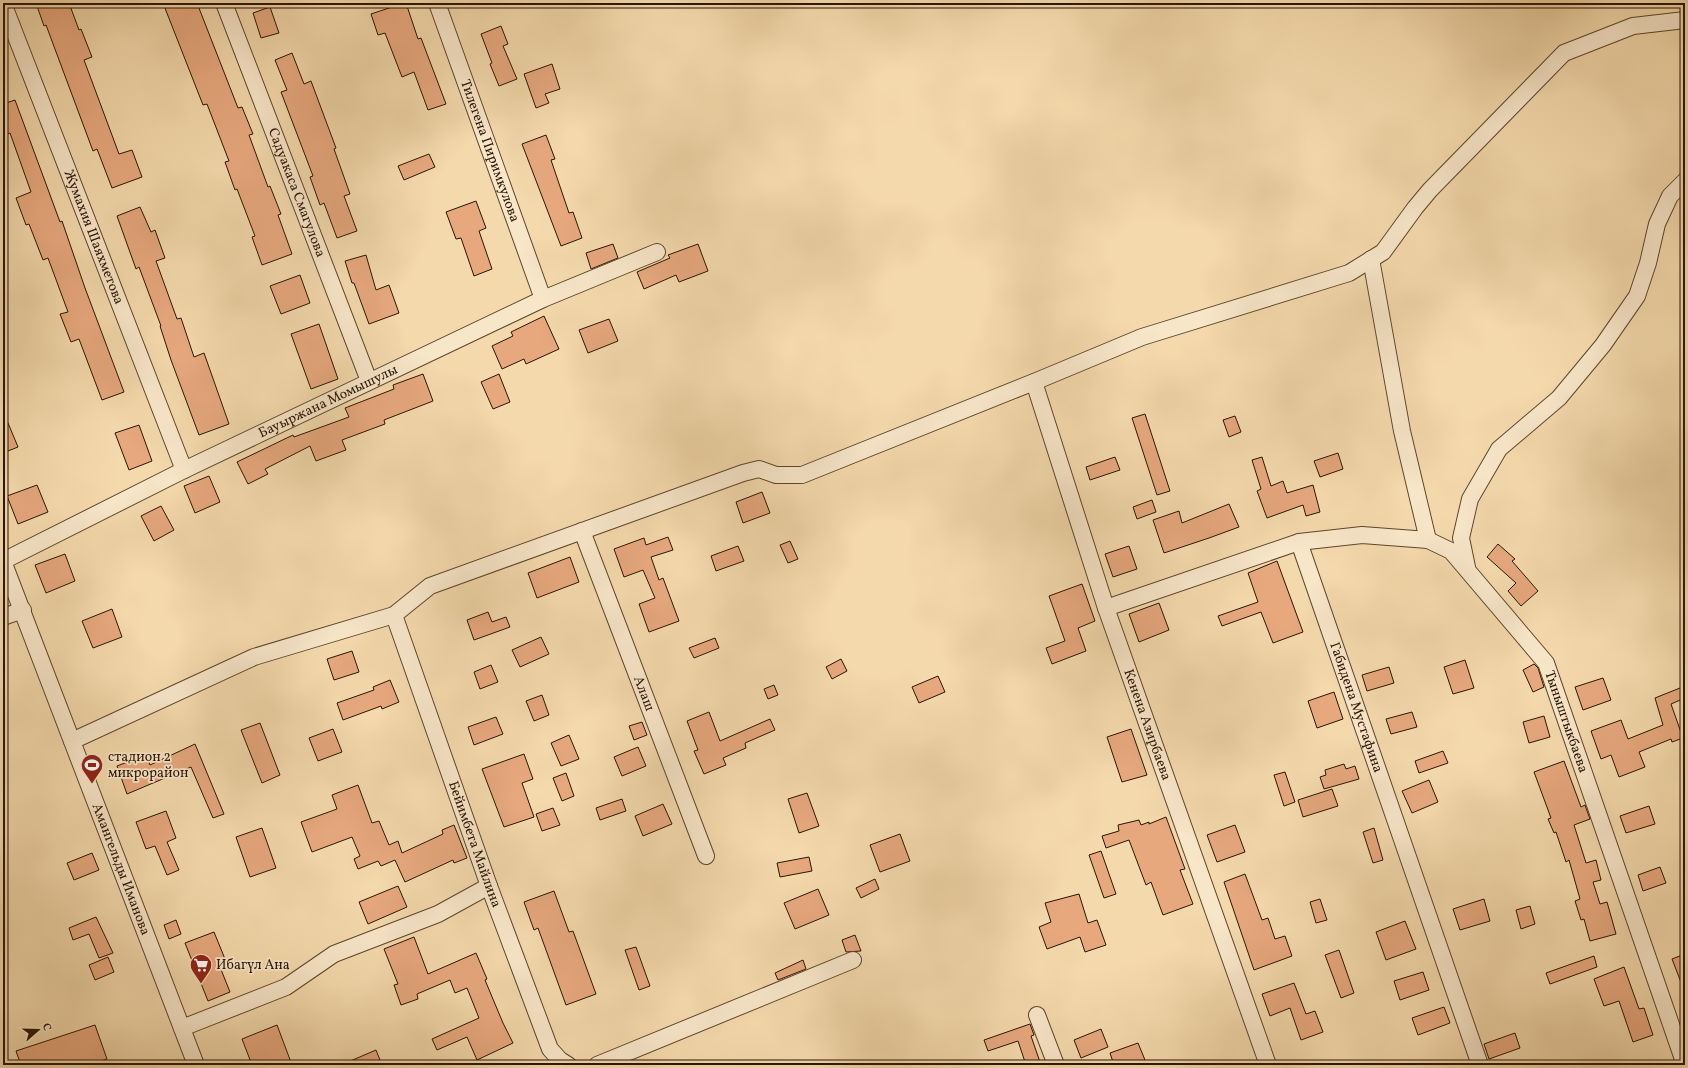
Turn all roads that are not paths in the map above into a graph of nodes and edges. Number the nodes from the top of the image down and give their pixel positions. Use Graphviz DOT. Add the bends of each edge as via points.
graph roads {
  1 [pos="3,3"];
  2 [pos="224,3"];
  3 [pos="436,3"];
  4 [pos="1685,20"];
  5 [pos="1685,181"];
  6 [pos="657,252"];
  7 [pos="1371,259"];
  8 [pos="543,299"];
  9 [pos="369,381"];
  10 [pos="1034,382"];
  11 [pos="184,470"];
  12 [pos="582,531"];
  13 [pos="1428,540"];
  14 [pos="1299,542"];
  15 [pos="3,561"];
  16 [pos="1468,570"];
  17 [pos="1106,608"];
  18 [pos="23,610"];
  19 [pos="394,615"];
  20 [pos="3,617"];
  21 [pos="72,741"];
  22 [pos="706,856"];
  23 [pos="489,886"];
  24 [pos="853,960"];
  25 [pos="1037,1015"];
  26 [pos="182,1028"];
  27 [pos="196,1065"];
  28 [pos="568,1065"];
  29 [pos="597,1065"];
  30 [pos="1056,1065"];
  31 [pos="1268,1065"];
  32 [pos="1480,1065"];
  33 [pos="1685,1065"];
  1 -- 11 [label="street, Жумахия Шаяхметова"];
  2 -- 9 [label="street, Садуакаса Смагулова"];
  3 -- 8 [label="street, Тилегена Пиримкулова"];
  4 -- 7 [label="street" via="1633,26 1564,53 1430,190 1383,252"];
  5 -- 16 [label="street" via="1670,196 1657,224 1637,296 1603,345 1559,398 1499,449 1470,498 1461,538"];
  6 -- 8 [label="street, Бауыржана Момышулы"];
  7 -- 10 [label="street" via="1349,273 1142,337"];
  7 -- 13 [label="street" via="1402,431"];
  8 -- 9 [label="street, Бауыржана Момышулы"];
  9 -- 11 [label="street, Бауыржана Момышулы"];
  10 -- 12 [label="street" via="802,475 776,475 759,469 743,473"];
  10 -- 17 [label="street, Кенена Азирбаева"];
  11 -- 15 [label="street, Бауыржана Момышулы"];
  12 -- 19 [label="street" via="430,586"];
  12 -- 22 [label="street, Алаш"];
  13 -- 14 [label="street, Тыныштыкбаева" via="1362,535"];
  13 -- 16 [label="street, Тыныштыкбаева" via="1451,551"];
  14 -- 17 [label="street"];
  14 -- 32 [label="street, Габидена Мустафина"];
  15 -- 18 [label="street, Амангельды Иманова"];
  16 -- 33 [label="street, Тыныштыкбаева" via="1546,663"];
  17 -- 31 [label="street, Кенена Азирбаева"];
  18 -- 20 [label="street"];
  18 -- 21 [label="street, Амангельды Иманова"];
  19 -- 21 [label="street" via="254,657"];
  19 -- 23 [label="street, Бейимбета Майлина"];
  21 -- 26 [label="street, Амангельды Иманова"];
  23 -- 26 [label="street" via="438,914 334,954 286,987"];
  23 -- 28 [label="street, Бейимбета Майлина" via="550,1049"];
  24 -- 29 [label="street"];
  25 -- 30 [label="street"];
  26 -- 27 [label="street, Амангельды Иманова"];
}
